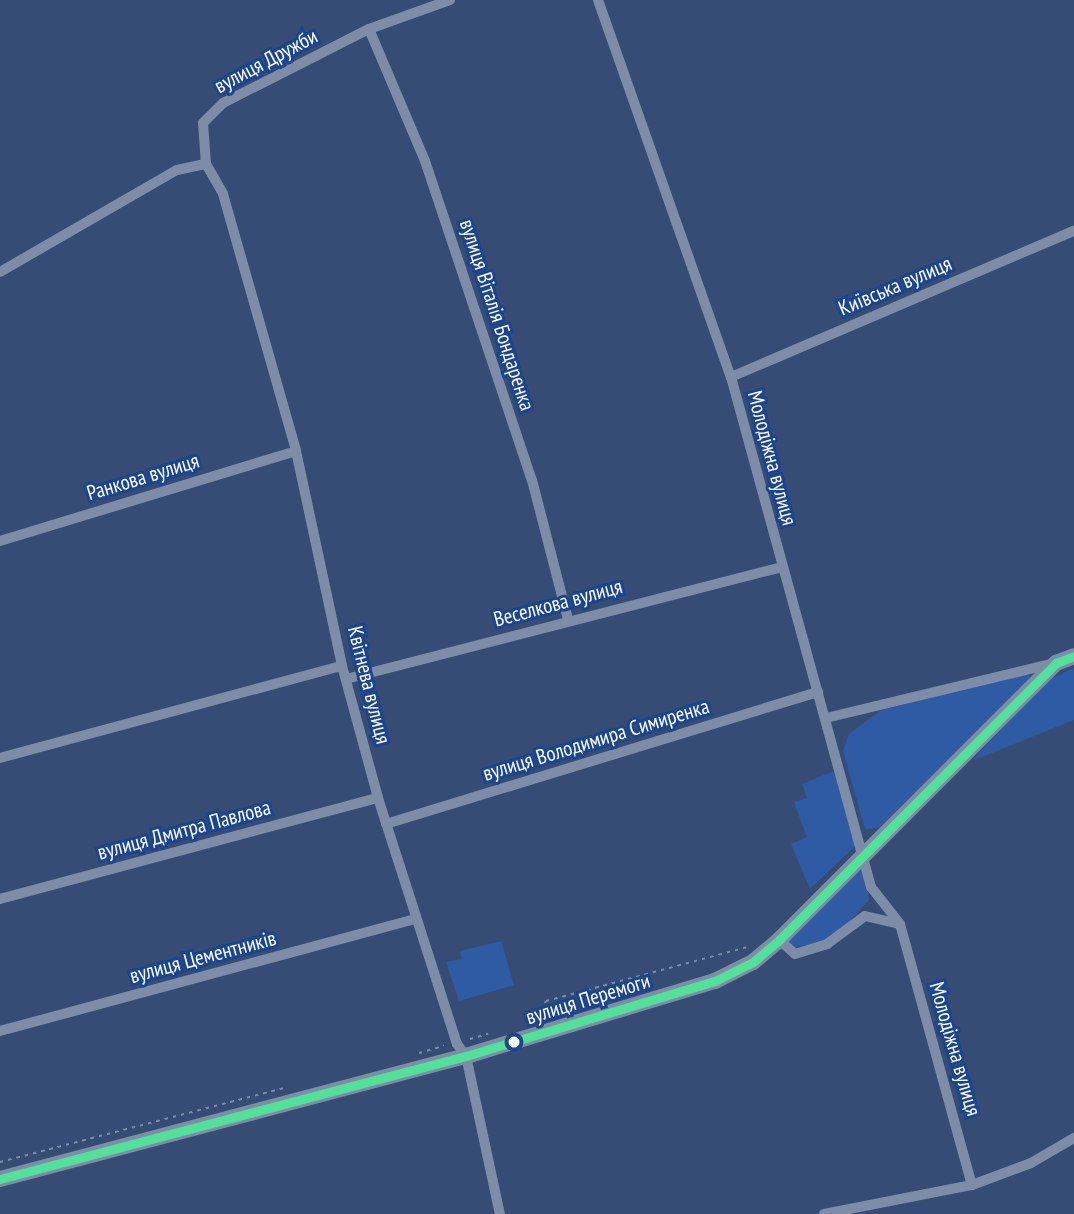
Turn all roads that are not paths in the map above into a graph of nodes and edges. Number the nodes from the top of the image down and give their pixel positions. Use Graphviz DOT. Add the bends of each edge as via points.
graph roads {
  1 [pos="450,0"];
  2 [pos="598,0"];
  3 [pos="369,29"];
  4 [pos="206,164"];
  5 [pos="1074,231"];
  6 [pos="0,272"];
  7 [pos="731,377"];
  8 [pos="296,451"];
  9 [pos="0,541"];
  10 [pos="781,566"];
  11 [pos="568,619"];
  12 [pos="1074,656"];
  13 [pos="1056,663"];
  14 [pos="342,666"];
  15 [pos="346,679"];
  16 [pos="818,692"];
  17 [pos="826,718"];
  18 [pos="0,758"];
  19 [pos="378,798"];
  20 [pos="386,824"];
  21 [pos="865,855"];
  22 [pos="0,899"];
  23 [pos="416,919"];
  24 [pos="900,924"];
  25 [pos="779,940"];
  26 [pos="0,1031"];
  27 [pos="466,1056"];
  28 [pos="1074,1138"];
  29 [pos="0,1179"];
  30 [pos="972,1185"];
  31 [pos="500,1214"];
  32 [pos="824,1214"];
  1 -- 3 [label="street, вулиця Дружби"];
  2 -- 7 [label="street, Молодіжна вулиця"];
  3 -- 4 [label="street, вулиця Дружби" via="223,103 203,123"];
  3 -- 11 [label="street, вулиця Віталія Бондаренка" via="425,161 531,480"];
  4 -- 6 [label="street" via="177,170"];
  4 -- 8 [label="street, Квітнева вулиця" via="223,194"];
  5 -- 7 [label="street, Київська вулиця"];
  7 -- 10 [label="street, Молодіжна вулиця"];
  8 -- 9 [label="street, Ранкова вулиця"];
  8 -- 14 [label="street, Квітнева вулиця"];
  10 -- 11 [label="street, Веселкова вулиця"];
  10 -- 16 [label="street, Молодіжна вулиця"];
  11 -- 15 [label="street, Веселкова вулиця"];
  12 -- 13 [label="main road, вулиця Перемоги"];
  13 -- 17 [label="street"];
  13 -- 21 [label="main road, вулиця Перемоги"];
  14 -- 15 [label="street, Квітнева вулиця"];
  14 -- 18 [label="street"];
  15 -- 19 [label="street, Квітнева вулиця"];
  16 -- 17 [label="street, Молодіжна вулиця"];
  16 -- 20 [label="street, вулиця Володимира Симиренка"];
  17 -- 21 [label="street, Молодіжна вулиця"];
  19 -- 20 [label="street, Квітнева вулиця"];
  19 -- 22 [label="street, вулиця Дмитра Павлова"];
  20 -- 23 [label="street, Квітнева вулиця"];
  21 -- 24 [label="street, Молодіжна вулиця" via="871,887"];
  21 -- 25 [label="main road, вулиця Перемоги"];
  23 -- 26 [label="street, вулиця Цементників"];
  23 -- 27 [label="street, Квітнева вулиця" via="457,1044"];
  24 -- 25 [label="street" via="865,916 827,944 795,954"];
  24 -- 30 [label="street, Молодіжна вулиця"];
  25 -- 27 [label="main road, вулиця Перемоги" via="753,961 715,981"];
  27 -- 29 [label="main road, вулиця Перемоги"];
  27 -- 31 [label="street, Квітнева вулиця"];
  28 -- 30 [label="street" via="1031,1163"];
  30 -- 32 [label="street"];
}
